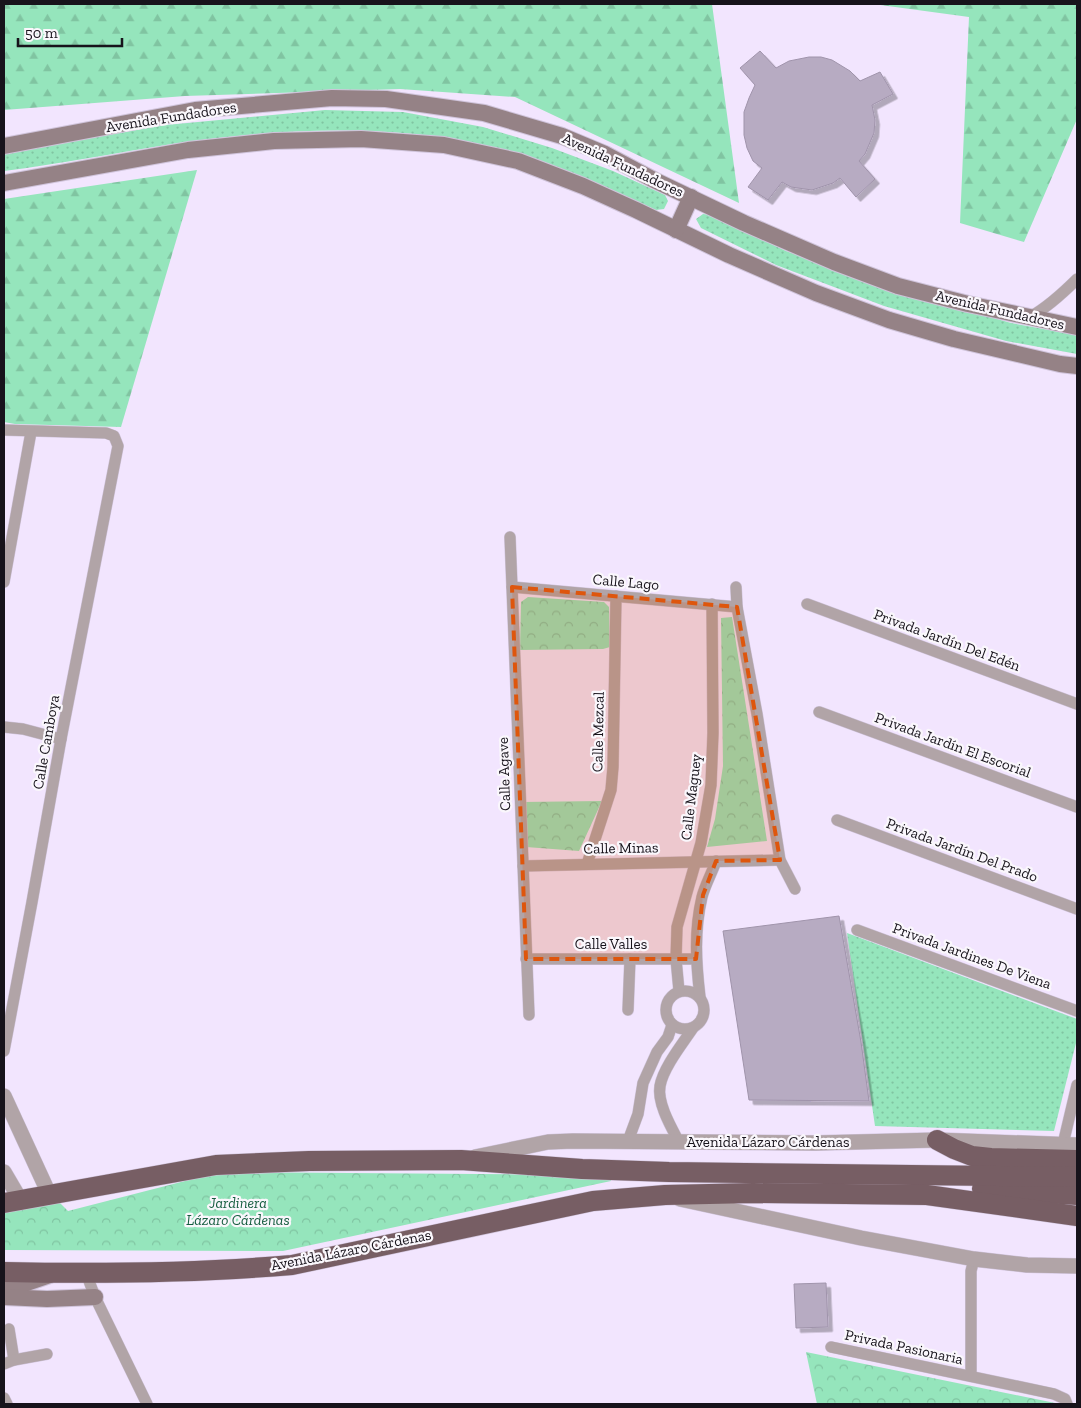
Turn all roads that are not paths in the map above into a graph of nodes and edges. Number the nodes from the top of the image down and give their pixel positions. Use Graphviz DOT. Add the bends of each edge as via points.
graph roads {
  1 [pos="4,146"];
  2 [pos="4,184"];
  3 [pos="691,196"];
  4 [pos="676,230"];
  5 [pos="1077,279"];
  6 [pos="1030,317"];
  7 [pos="1077,327"];
  8 [pos="1077,366"];
  9 [pos="4,430"];
  10 [pos="31,432"];
  11 [pos="8,537"];
  12 [pos="510,537"];
  13 [pos="4,582"];
  14 [pos="512,587"];
  15 [pos="736,587"];
  16 [pos="616,596"];
  17 [pos="712,604"];
  18 [pos="807,604"];
  19 [pos="737,607"];
  20 [pos="1077,704"];
  21 [pos="819,712"];
  22 [pos="4,728"];
  23 [pos="61,739"];
  24 [pos="1077,806"];
  25 [pos="837,820"];
  26 [pos="780,860"];
  27 [pos="716,861"];
  28 [pos="696,862"];
  29 [pos="587,864"];
  30 [pos="523,866"];
  31 [pos="796,888"];
  32 [pos="1077,909"];
  33 [pos="857,930"];
  34 [pos="526,959"];
  35 [pos="630,959"];
  36 [pos="676,959"];
  37 [pos="696,959"];
  38 [pos="679,991"];
  39 [pos="700,997"];
  40 [pos="628,1010"];
  41 [pos="1077,1011"];
  42 [pos="528,1015"];
  43 [pos="672,1025"];
  44 [pos="693,1028"];
  45 [pos="4,1051"];
  46 [pos="644,1083"];
  47 [pos="1077,1085"];
  48 [pos="659,1086"];
  49 [pos="4,1096"];
  50 [pos="628,1140"];
  51 [pos="937,1140"];
  52 [pos="679,1142"];
  53 [pos="1070,1145"];
  54 [pos="461,1160"];
  55 [pos="1077,1160"];
  56 [pos="897,1175"];
  57 [pos="5,1176"];
  58 [pos="1077,1177"];
  59 [pos="665,1195"];
  60 [pos="1077,1195"];
  61 [pos="50,1196"];
  62 [pos="12,1202"];
  63 [pos="1077,1216"];
  64 [pos="974,1259"];
  65 [pos="1077,1266"];
  66 [pos="4,1272"];
  67 [pos="56,1273"];
  68 [pos="86,1273"];
  69 [pos="4,1286"];
  70 [pos="4,1297"];
  71 [pos="95,1297"];
  72 [pos="9,1329"];
  73 [pos="831,1347"];
  74 [pos="47,1354"];
  75 [pos="9,1362"];
  76 [pos="971,1376"];
  77 [pos="4,1398"];
  78 [pos="1066,1402"];
  79 [pos="7,1404"];
  80 [pos="147,1404"];
  1 -- 3 [label="main road, Avenida Fundadores" via="195,110 332,98 386,99 484,113 562,136"];
  2 -- 4 [label="main road" via="188,150 274,141 370,139 444,145 518,160 592,190"];
  3 -- 4 [label="main road"];
  3 -- 6 [label="main road, Avenida Fundadores" via="744,223 898,286"];
  4 -- 8 [label="main road" via="816,293 889,320 954,339"];
  5 -- 6 [label="street"];
  6 -- 7 [label="main road, Avenida Fundadores"];
  9 -- 10 [label="street"];
  10 -- 11 [label="street"];
  10 -- 23 [label="street, Calle Camboya" via="106,433 116,439 118,453"];
  11 -- 13 [label="street"];
  12 -- 14 [label="street, Calle Agave"];
  14 -- 16 [label="street, Calle Lago"];
  14 -- 30 [label="street, Calle Agave"];
  15 -- 19 [label="street"];
  16 -- 17 [label="street, Calle Lago"];
  16 -- 29 [label="street, Calle Mezcal" via="613,775"];
  17 -- 19 [label="street, Calle Lago"];
  17 -- 28 [label="street, Calle Maguey" via="711,785"];
  18 -- 20 [label="street, Privada Jardín Del Edén"];
  19 -- 26 [label="street"];
  21 -- 24 [label="street, Privada Jardín El Escorial"];
  22 -- 23 [label="street"];
  23 -- 45 [label="street, Calle Camboya"];
  25 -- 32 [label="street, Privada Jardín Del Prado"];
  26 -- 27 [label="street, Calle Minas"];
  26 -- 31 [label="street"];
  27 -- 28 [label="street, Calle Minas"];
  27 -- 37 [label="street" via="698,916"];
  28 -- 29 [label="street, Calle Minas"];
  28 -- 36 [label="street, Calle Maguey" via="677,926"];
  29 -- 30 [label="street, Calle Minas"];
  30 -- 34 [label="street, Calle Agave"];
  33 -- 41 [label="street, Privada Jardines De Viena"];
  34 -- 35 [label="street, Calle Valles"];
  34 -- 42 [label="street, Calle Agave"];
  35 -- 36 [label="street, Calle Valles"];
  35 -- 40 [label="street"];
  36 -- 37 [label="street, Calle Valles"];
  36 -- 38 [label="street, Calle Maguey"];
  37 -- 39 [label="street"];
  38 -- 39 [label="street" via="690,991"];
  38 -- 43 [label="street" via="670,997 666,1006 666,1016"];
  39 -- 44 [label="street" via="705,1008 702,1020"];
  43 -- 44 [label="street" via="682,1030"];
  43 -- 46 [label="street"];
  44 -- 48 [label="street"];
  46 -- 48 [label="street"];
  46 -- 50 [label="street" via="638,1114"];
  47 -- 53 [label="street"];
  48 -- 52 [label="street" via="665,1115"];
  49 -- 61 [label="street"];
  50 -- 52 [label="street, Avenida Lázaro Cárdenas"];
  50 -- 54 [label="street, Avenida Lázaro Cárdenas" via="548,1142"];
  51 -- 52 [label="street, Avenida Lázaro Cárdenas"];
  51 -- 53 [label="street, Avenida Lázaro Cárdenas"];
  51 -- 55 [label="highway" via="972,1156"];
  54 -- 56 [label="highway, Avenida Lázaro Cárdenas" via="669,1172"];
  54 -- 61 [label="highway, Avenida Lázaro Cárdenas" via="216,1165"];
  56 -- 58 [label="highway, Avenida Lázaro Cárdenas"];
  56 -- 60 [label="highway" via="957,1187"];
  57 -- 62 [label="street"];
  59 -- 63 [label="highway, Avenida Lázaro Cárdenas" via="927,1195"];
  59 -- 64 [label="street, Avenida Lázaro Cárdenas"];
  59 -- 68 [label="highway, Avenida Lázaro Cárdenas" via="593,1201 292,1265"];
  61 -- 62 [label="highway, Avenida Lázaro Cárdenas"];
  64 -- 65 [label="street, Avenida Lázaro Cárdenas"];
  64 -- 76 [label="street" via="971,1271"];
  66 -- 67 [label="highway, Avenida Lázaro Cárdenas"];
  67 -- 68 [label="highway, Avenida Lázaro Cárdenas"];
  67 -- 69 [label="main road" via="24,1284"];
  68 -- 71 [label="street"];
  70 -- 71 [label="main road"];
  71 -- 80 [label="street"];
  72 -- 75 [label="street"];
  73 -- 76 [label="street, Privada Pasionaria"];
  74 -- 75 [label="street"];
  76 -- 78 [label="street, Privada Pasionaria" via="1054,1394"];
  77 -- 79 [label="street"];
}
